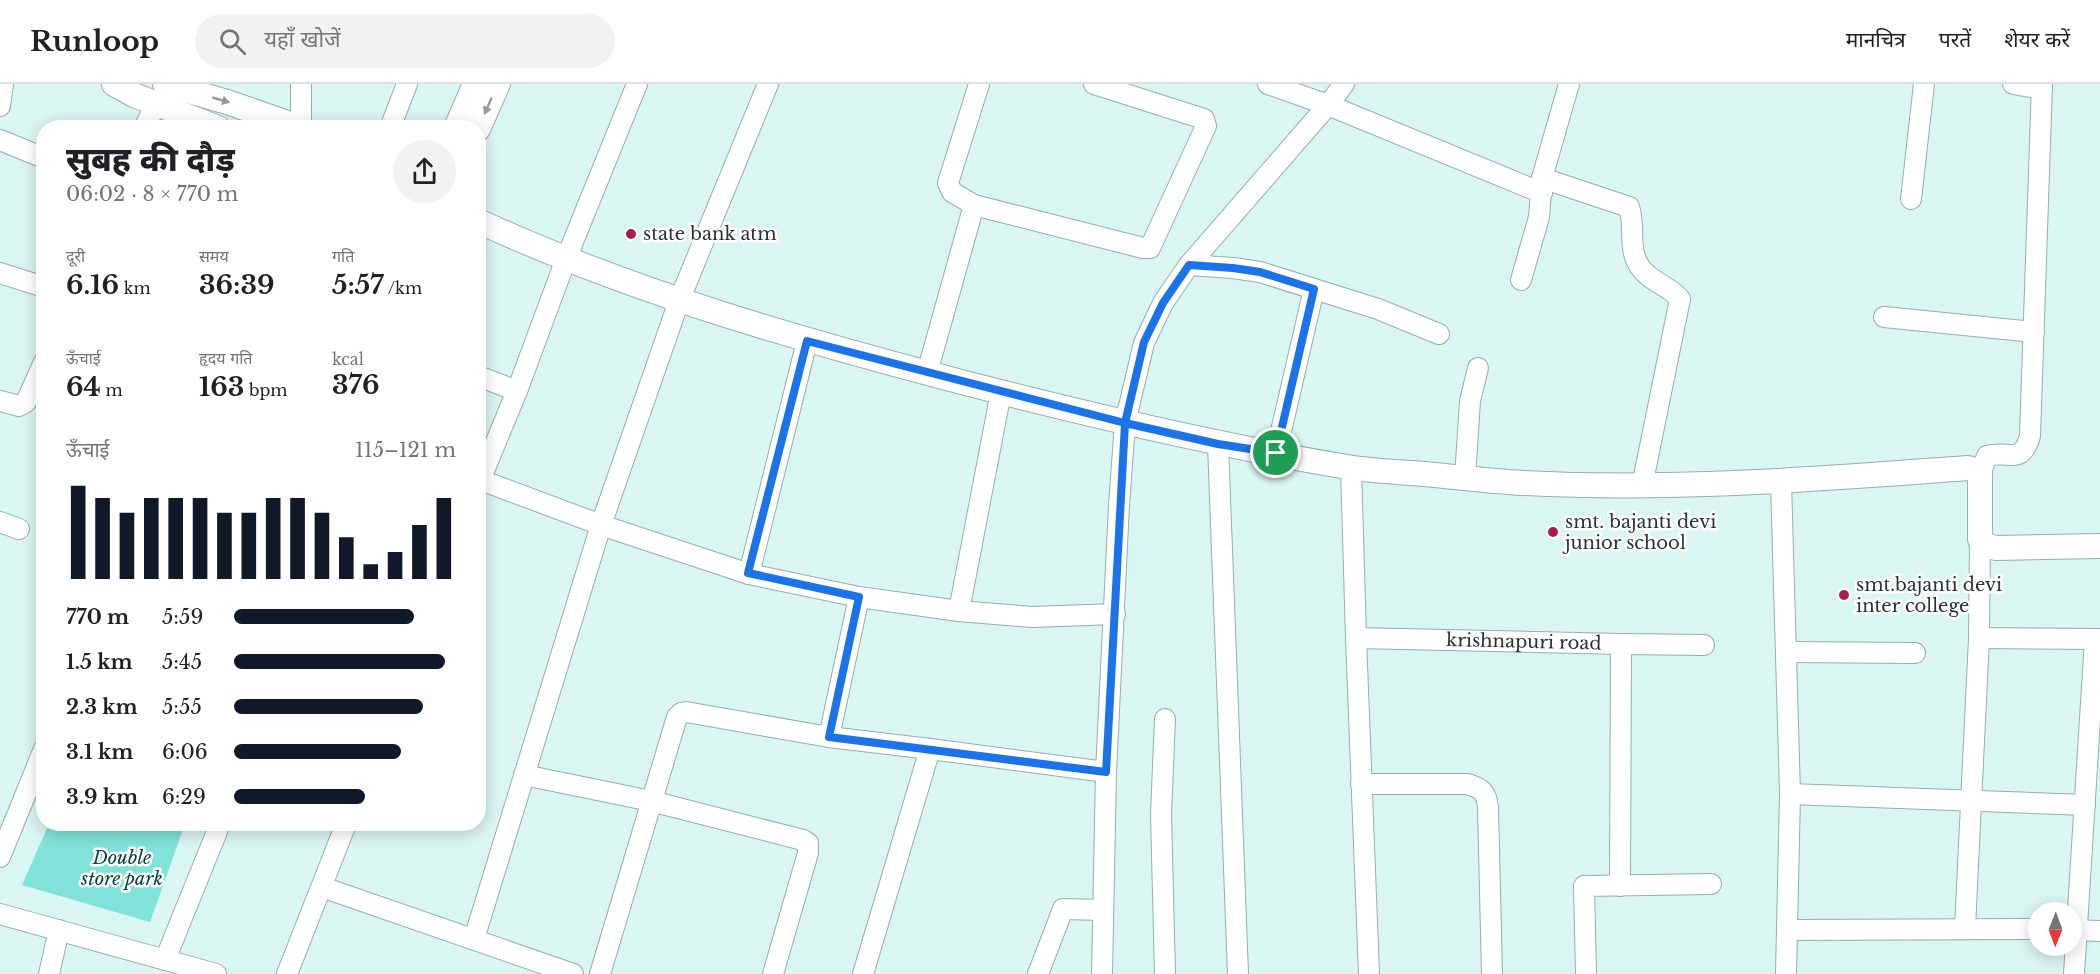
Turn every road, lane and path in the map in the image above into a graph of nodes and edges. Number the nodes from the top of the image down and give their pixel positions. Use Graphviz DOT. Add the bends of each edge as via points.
graph roads {
  1 [pos="3,84"];
  2 [pos="114,84"];
  3 [pos="301,84"];
  4 [pos="407,84"];
  5 [pos="475,84"];
  6 [pos="498,84"];
  7 [pos="637,84"];
  8 [pos="768,84"];
  9 [pos="980,84"];
  10 [pos="1094,84"];
  11 [pos="1268,84"];
  12 [pos="1344,84"];
  13 [pos="1569,84"];
  14 [pos="1924,84"];
  15 [pos="2013,84"];
  16 [pos="2042,87"];
  17 [pos="164,89"];
  18 [pos="1328,105"];
  19 [pos="0,106"];
  20 [pos="148,120"];
  21 [pos="207,120"];
  22 [pos="280,120"];
  23 [pos="301,120"];
  24 [pos="393,120"];
  25 [pos="459,120"];
  26 [pos="482,120"];
  27 [pos="0,140"];
  28 [pos="36,156"];
  29 [pos="1542,186"];
  30 [pos="1911,199"];
  31 [pos="974,205"];
  32 [pos="486,224"];
  33 [pos="566,259"];
  34 [pos="1189,265"];
  35 [pos="0,273"];
  36 [pos="1521,280"];
  37 [pos="36,284"];
  38 [pos="1314,289"];
  39 [pos="679,301"];
  40 [pos="1884,317"];
  41 [pos="2034,332"];
  42 [pos="1439,334"];
  43 [pos="807,341"];
  44 [pos="1478,368"];
  45 [pos="927,373"];
  46 [pos="486,379"];
  47 [pos="36,380"];
  48 [pos="517,390"];
  49 [pos="1001,392"];
  50 [pos="0,401"];
  51 [pos="1125,423"];
  52 [pos="1218,444"];
  53 [pos="1276,453"];
  54 [pos="486,465"];
  55 [pos="1351,468"];
  56 [pos="1980,475"];
  57 [pos="1465,478"];
  58 [pos="1781,482"];
  59 [pos="486,484"];
  60 [pos="1642,486"];
  61 [pos="0,522"];
  62 [pos="601,525"];
  63 [pos="19,529"];
  64 [pos="1980,539"];
  65 [pos="2100,546"];
  66 [pos="748,573"];
  67 [pos="859,597"];
  68 [pos="959,611"];
  69 [pos="1115,614"];
  70 [pos="1356,638"];
  71 [pos="1979,638"];
  72 [pos="2097,639"];
  73 [pos="1621,644"];
  74 [pos="1704,645"];
  75 [pos="1786,652"];
  76 [pos="1915,653"];
  77 [pos="1165,719"];
  78 [pos="829,737"];
  79 [pos="930,749"];
  80 [pos="36,769"];
  81 [pos="1106,772"];
  82 [pos="524,775"];
  83 [pos="1362,784"];
  84 [pos="1790,794"];
  85 [pos="651,801"];
  86 [pos="1972,801"];
  87 [pos="2085,805"];
  88 [pos="217,831"];
  89 [pos="343,831"];
  90 [pos="0,857"];
  91 [pos="1711,884"];
  92 [pos="1620,886"];
  93 [pos="322,887"];
  94 [pos="2076,902"];
  95 [pos="1103,910"];
  96 [pos="0,914"];
  97 [pos="1965,928"];
  98 [pos="2028,929"];
  99 [pos="59,930"];
  100 [pos="1787,930"];
  101 [pos="2082,930"];
  102 [pos="2100,931"];
  103 [pos="474,939"];
  104 [pos="2074,956"];
  105 [pos="165,960"];
  106 [pos="189,970"];
  107 [pos="49,974"];
  108 [pos="216,974"];
  109 [pos="287,974"];
  110 [pos="573,974"];
  111 [pos="600,974"];
  112 [pos="773,974"];
  113 [pos="863,974"];
  114 [pos="1038,974"];
  115 [pos="1102,974"];
  116 [pos="1165,974"];
  117 [pos="1238,974"];
  118 [pos="1369,974"];
  119 [pos="1492,974"];
  120 [pos="1586,974"];
  121 [pos="1786,974"];
  122 [pos="2074,974"];
  1 -- 19 [label="street"];
  2 -- 17 [label="street" via="134,95"];
  3 -- 23 [label="street"];
  4 -- 24 [label="street"];
  5 -- 25 [label="street"];
  6 -- 26 [label="street, one-way"];
  7 -- 33 [label="street"];
  8 -- 39 [label="street"];
  9 -- 31 [label="street" via="948,183 952,192"];
  10 -- 31 [label="street" via="1204,119 1206,123 1150,248"];
  11 -- 18 [label="street"];
  12 -- 18 [label="street"];
  13 -- 29 [label="street"];
  14 -- 30 [label="street"];
  15 -- 16 [label="street"];
  16 -- 41 [label="street"];
  17 -- 20 [label="street"];
  17 -- 21 [label="street"];
  17 -- 22 [label="street, one-way" via="227,102"];
  18 -- 29 [label="street"];
  18 -- 34 [label="street"];
  27 -- 28 [label="street"];
  29 -- 36 [label="street" via="1539,218"];
  29 -- 60 [label="street" via="1629,207 1632,242 1640,267 1680,299"];
  31 -- 45 [label="street"];
  32 -- 33 [label="street"];
  33 -- 39 [label="street"];
  33 -- 48 [label="street"];
  34 -- 38 [label="street" via="1260,272"];
  34 -- 51 [label="street" via="1163,303 1144,342"];
  35 -- 37 [label="street"];
  38 -- 42 [label="street"];
  38 -- 53 [label="street"];
  39 -- 43 [label="street"];
  39 -- 62 [label="street"];
  40 -- 41 [label="street"];
  41 -- 56 [label="street" via="2030,436 2026,449 2021,454 1987,456"];
  43 -- 45 [label="street"];
  43 -- 66 [label="street"];
  44 -- 57 [label="street" via="1470,401"];
  45 -- 49 [label="street"];
  46 -- 48 [label="street"];
  47 -- 50 [label="street" via="26,402 19,406"];
  48 -- 54 [label="street"];
  49 -- 51 [label="street"];
  49 -- 68 [label="street"];
  51 -- 52 [label="street"];
  51 -- 69 [label="street"];
  52 -- 53 [label="street"];
  52 -- 117 [label="street"];
  53 -- 55 [label="street"];
  55 -- 57 [label="street"];
  55 -- 70 [label="street"];
  56 -- 58 [label="street" via="1968,468"];
  56 -- 64 [label="street"];
  57 -- 60 [label="street"];
  58 -- 60 [label="street"];
  58 -- 75 [label="street"];
  59 -- 62 [label="street"];
  61 -- 63 [label="street"];
  62 -- 66 [label="street"];
  62 -- 82 [label="street"];
  64 -- 65 [label="street" via="1996,548"];
  64 -- 71 [label="street"];
  66 -- 67 [label="street"];
  67 -- 68 [label="street"];
  67 -- 78 [label="street"];
  68 -- 69 [label="street" via="1032,617"];
  69 -- 81 [label="street"];
  70 -- 73 [label="street, krishnapuri road"];
  70 -- 83 [label="street"];
  71 -- 72 [label="street"];
  71 -- 86 [label="street"];
  72 -- 87 [label="street"];
  73 -- 74 [label="street"];
  73 -- 92 [label="street, krishnapuri road"];
  75 -- 76 [label="street"];
  75 -- 84 [label="street"];
  77 -- 116 [label="street" via="1161,814"];
  78 -- 79 [label="street"];
  78 -- 85 [label="street" via="681,713"];
  79 -- 81 [label="street"];
  79 -- 113 [label="street"];
  80 -- 90 [label="street"];
  81 -- 95 [label="street"];
  82 -- 85 [label="street"];
  82 -- 103 [label="street"];
  83 -- 118 [label="street"];
  83 -- 119 [label="street" via="1467,784 1485,793"];
  84 -- 86 [label="street"];
  84 -- 100 [label="street"];
  85 -- 111 [label="street"];
  85 -- 112 [label="street" via="808,843"];
  86 -- 87 [label="street"];
  86 -- 97 [label="street"];
  87 -- 94 [label="street"];
  88 -- 105 [label="street"];
  89 -- 93 [label="street"];
  91 -- 92 [label="street"];
  92 -- 120 [label="street" via="1588,884 1583,889"];
  93 -- 103 [label="street"];
  93 -- 109 [label="street"];
  95 -- 114 [label="street" via="1063,909"];
  95 -- 115 [label="street"];
  96 -- 99 [label="street"];
  97 -- 98 [label="street"];
  97 -- 100 [label="street"];
  99 -- 105 [label="street"];
  99 -- 107 [label="street"];
  100 -- 121 [label="street"];
  101 -- 102 [label="street"];
  103 -- 110 [label="street"];
  104 -- 122 [label="street"];
  105 -- 106 [label="street"];
  106 -- 108 [label="street"];
}
